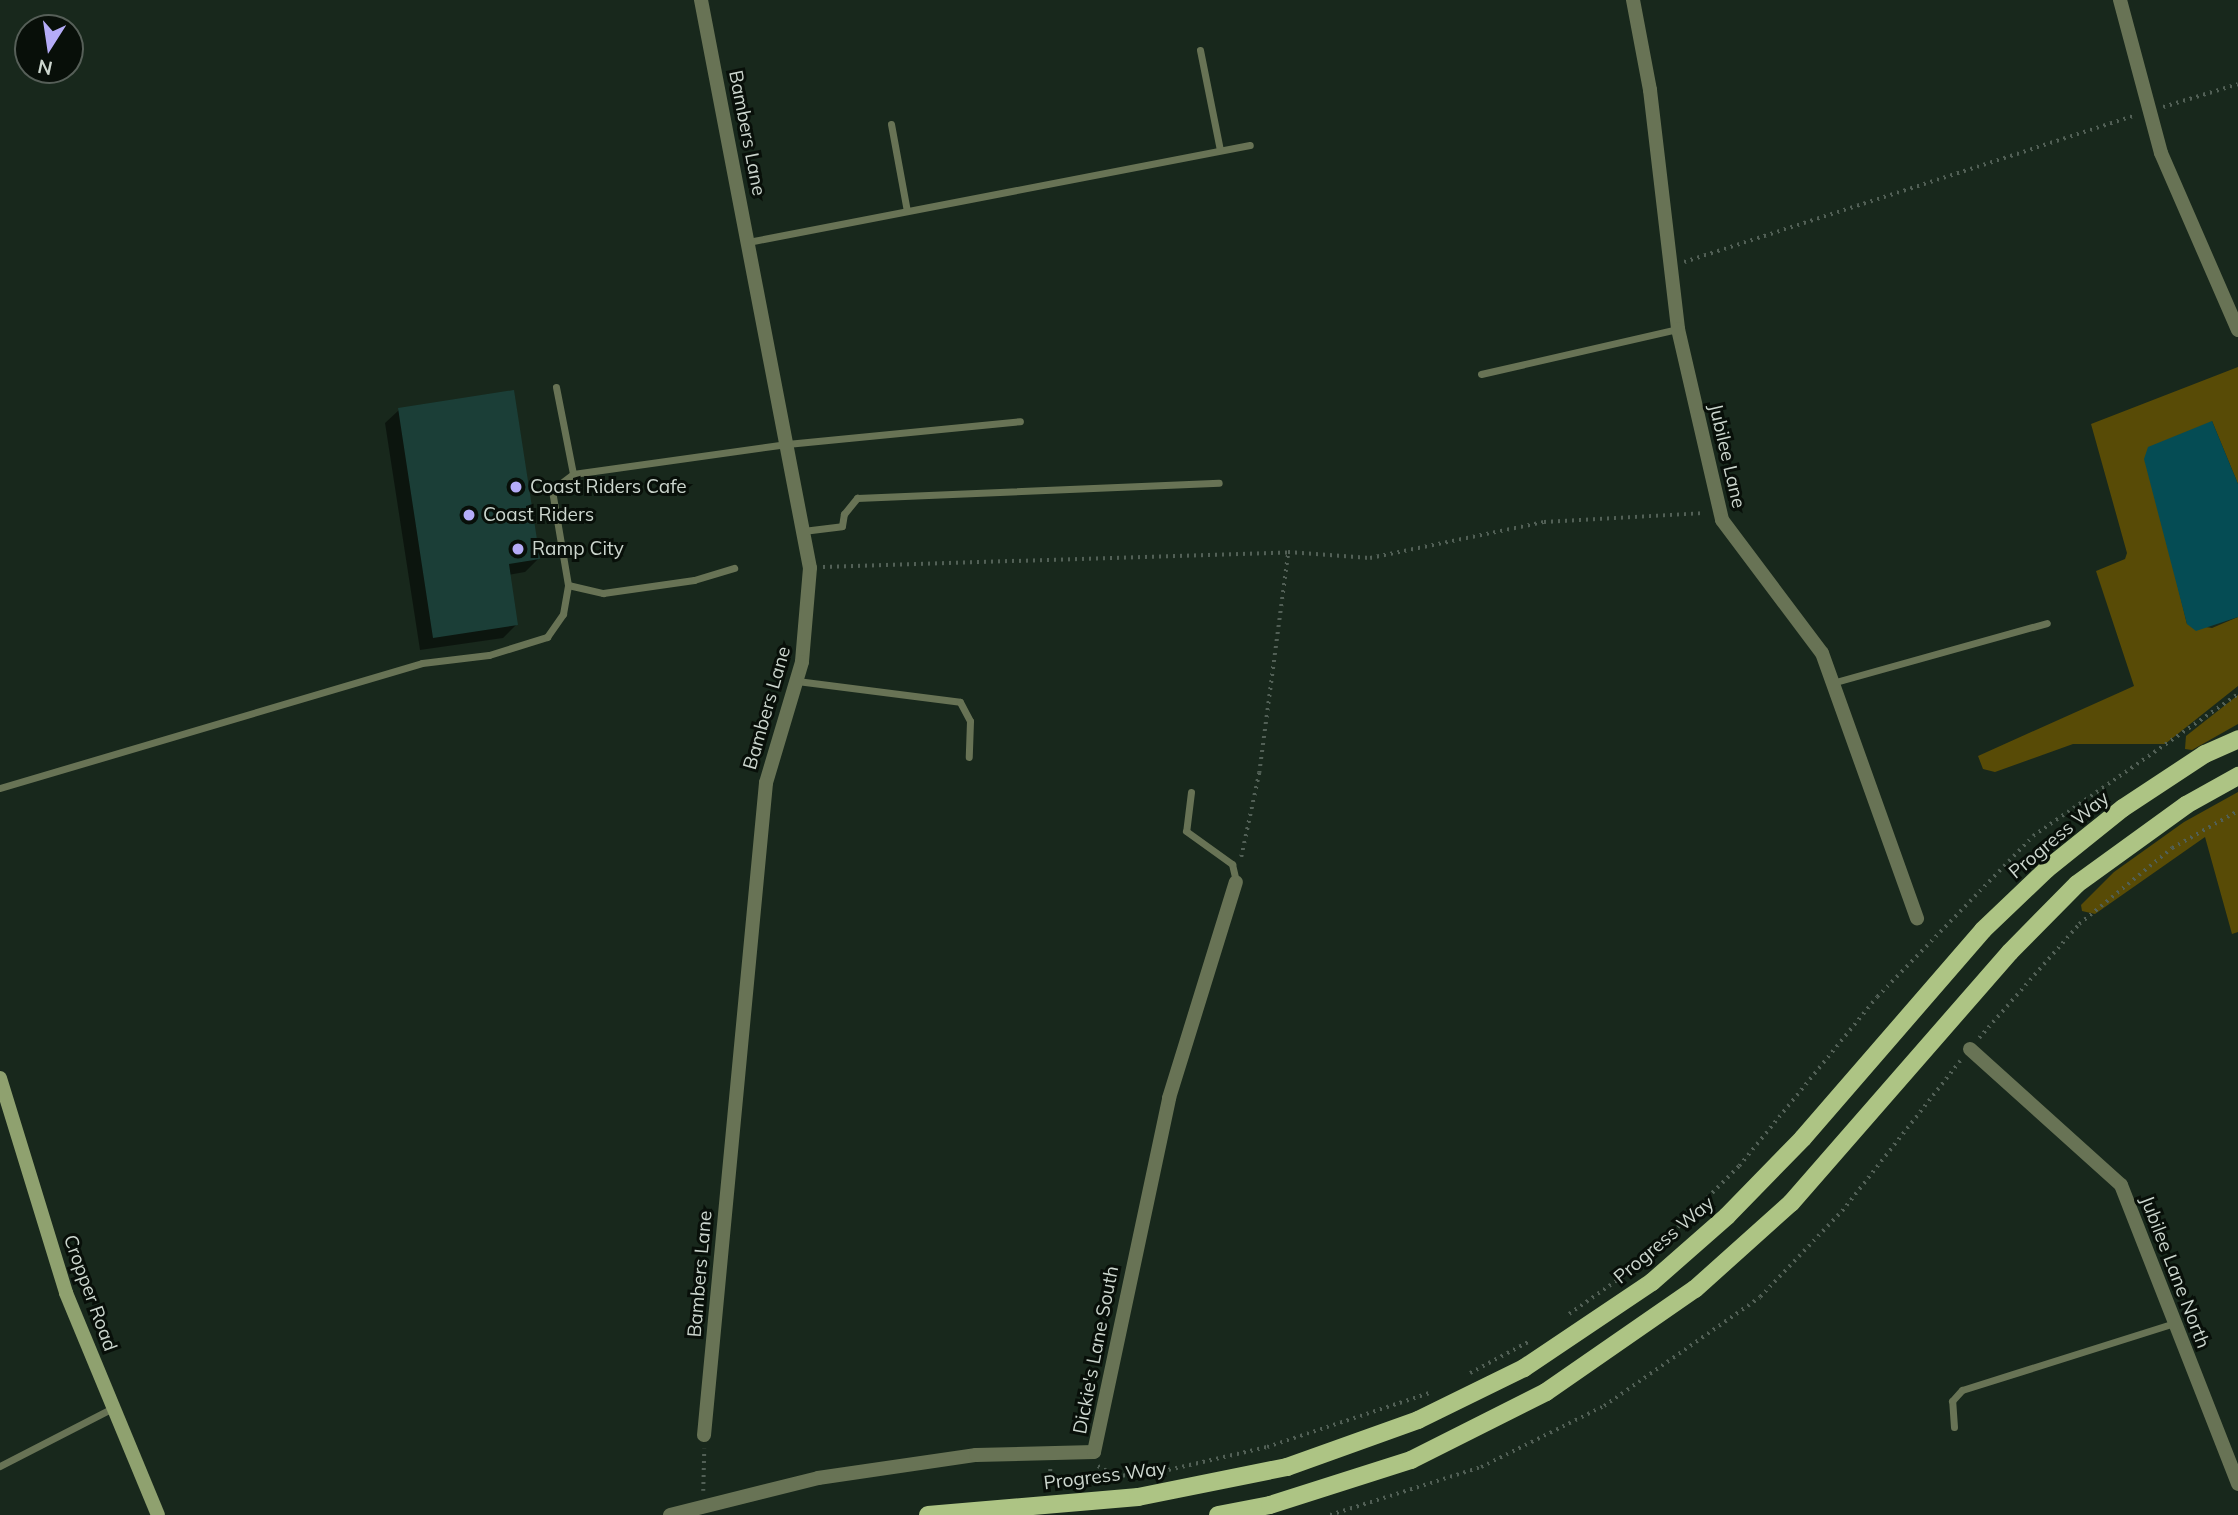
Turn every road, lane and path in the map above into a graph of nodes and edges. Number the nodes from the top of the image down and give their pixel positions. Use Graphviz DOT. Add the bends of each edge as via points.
graph roads {
  1 [pos="701,0"];
  2 [pos="1633,0"];
  3 [pos="2120,0"];
  4 [pos="1200,50"];
  5 [pos="2238,84"];
  6 [pos="2150,111"];
  7 [pos="891,124"];
  8 [pos="1250,145"];
  9 [pos="1220,150"];
  10 [pos="906,211"];
  11 [pos="748,242"];
  12 [pos="1669,267"];
  13 [pos="1678,329"];
  14 [pos="2238,330"];
  15 [pos="1481,374"];
  16 [pos="556,387"];
  17 [pos="1020,421"];
  18 [pos="787,444"];
  19 [pos="573,474"];
  20 [pos="1219,483"];
  21 [pos="1720,512"];
  22 [pos="803,531"];
  23 [pos="1288,552"];
  24 [pos="734,568"];
  25 [pos="810,568"];
  26 [pos="568,585"];
  27 [pos="2047,623"];
  28 [pos="796,681"];
  29 [pos="1832,683"];
  30 [pos="2238,694"];
  31 [pos="2238,739"];
  32 [pos="969,757"];
  33 [pos="2238,776"];
  34 [pos="0,788"];
  35 [pos="1191,792"];
  36 [pos="1236,882"];
  37 [pos="1917,918"];
  38 [pos="1970,1049"];
  39 [pos="0,1078"];
  40 [pos="1567,1315"];
  41 [pos="2175,1323"];
  42 [pos="1534,1338"];
  43 [pos="1457,1379"];
  44 [pos="1436,1391"];
  45 [pos="113,1408"];
  46 [pos="1954,1427"];
  47 [pos="704,1435"];
  48 [pos="1085,1454"];
  49 [pos="0,1466"];
  50 [pos="2238,1484"];
  51 [pos="703,1507"];
  52 [pos="158,1515"];
  53 [pos="670,1515"];
  54 [pos="928,1515"];
  55 [pos="1218,1515"];
  1 -- 11 [label="street, Bambers Lane"];
  2 -- 12 [label="street, Jubilee Lane" via="1650,90"];
  3 -- 6 [label="street"];
  4 -- 9 [label="lane"];
  5 -- 6 [label="path"];
  6 -- 12 [label="path"];
  6 -- 14 [label="street" via="2161,153"];
  7 -- 10 [label="lane"];
  8 -- 9 [label="lane"];
  9 -- 10 [label="lane"];
  10 -- 11 [label="lane"];
  11 -- 18 [label="street, Bambers Lane"];
  12 -- 13 [label="street, Jubilee Lane"];
  13 -- 15 [label="lane"];
  13 -- 21 [label="street, Jubilee Lane"];
  16 -- 19 [label="lane"];
  17 -- 18 [label="lane"];
  18 -- 19 [label="lane"];
  18 -- 22 [label="street, Bambers Lane"];
  19 -- 26 [label="lane" via="552,490"];
  20 -- 22 [label="lane" via="857,498 844,514 842,526"];
  21 -- 23 [label="path" via="1544,522 1370,558"];
  21 -- 29 [label="street, Jubilee Lane" via="1822,653"];
  22 -- 25 [label="street, Bambers Lane"];
  23 -- 25 [label="path"];
  23 -- 36 [label="path" via="1259,773"];
  24 -- 26 [label="lane" via="694,580 603,593"];
  25 -- 28 [label="street, Bambers Lane" via="808,629"];
  26 -- 34 [label="lane" via="563,614 547,637 489,655 422,663"];
  27 -- 29 [label="lane"];
  28 -- 32 [label="lane" via="960,702 970,721"];
  28 -- 47 [label="street, Bambers Lane" via="765,783"];
  29 -- 37 [label="street, Jubilee Lane"];
  30 -- 40 [label="path" via="2033,836 1972,894 1877,998 1739,1166 1643,1262"];
  31 -- 54 [label="main road, Progress Way" via="2205,754 2123,808 2047,869 1983,930 1803,1138 1727,1216 1652,1282 1524,1368 1418,1420 1287,1467 1138,1497"];
  33 -- 55 [label="main road" via="2186,805 2077,884 2010,952 1791,1203 1695,1289 1546,1392 1411,1460 1270,1505"];
  35 -- 36 [label="lane" via="1186,831 1233,864"];
  36 -- 48 [label="street, Dickie's Lane South" via="1169,1098 1101,1436 1094,1452"];
  38 -- 41 [label="street, Jubilee Lane North" via="2121,1185"];
  39 -- 45 [label="street, Cropper Road" via="65,1293"];
  41 -- 46 [label="lane" via="1962,1390 1952,1401"];
  41 -- 50 [label="street, Jubilee Lane North"];
  42 -- 43 [label="path"];
  44 -- 48 [label="path" via="1267,1447 1155,1473 1116,1476 1102,1471"];
  45 -- 49 [label="lane"];
  45 -- 52 [label="street, Cropper Road"];
  47 -- 51 [label="path"];
  48 -- 51 [label="street, Dickie's Lane South" via="976,1455 818,1478"];
  51 -- 53 [label="street, Dickie's Lane South"];
}
